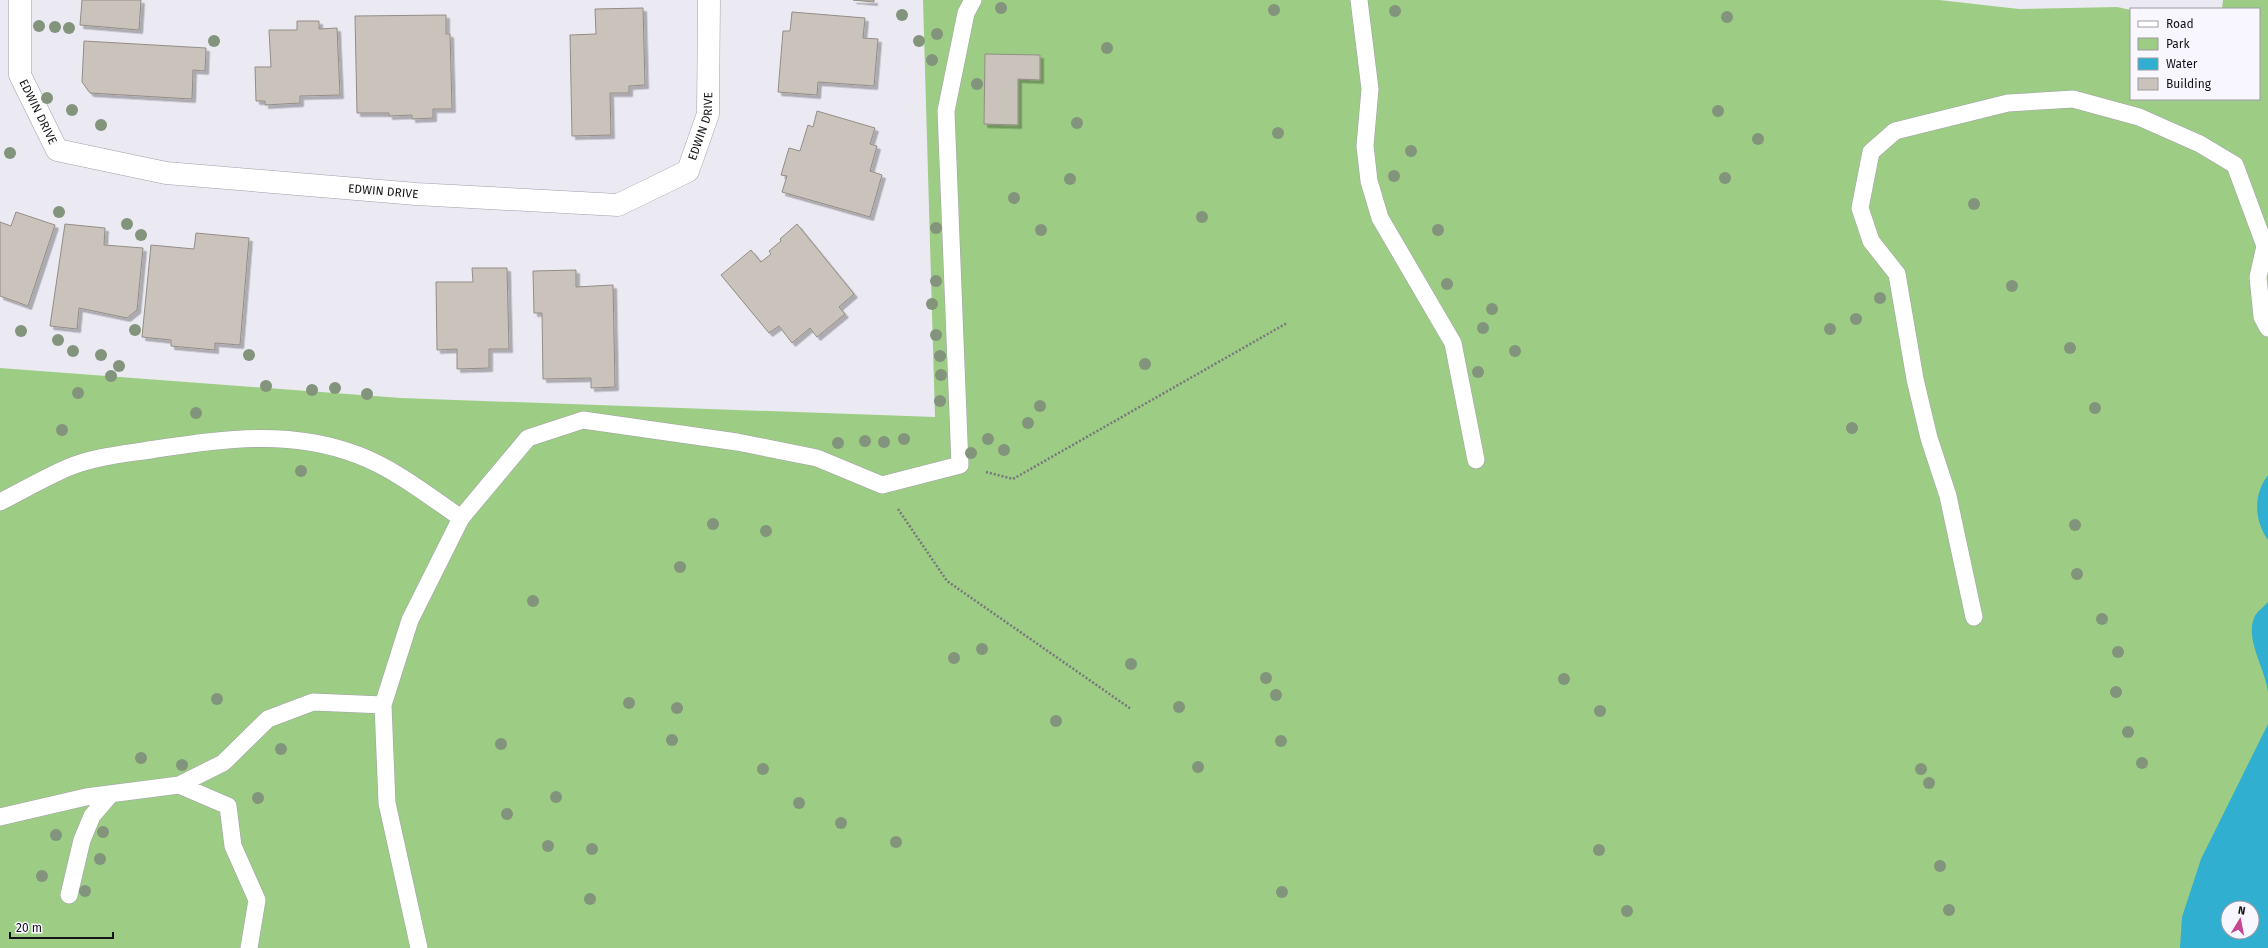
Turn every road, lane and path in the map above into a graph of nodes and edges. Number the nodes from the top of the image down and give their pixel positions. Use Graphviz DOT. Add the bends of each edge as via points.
graph roads {
  1 [pos="20,0"];
  2 [pos="709,0"];
  3 [pos="974,0"];
  4 [pos="1359,0"];
  5 [pos="1287,323"];
  6 [pos="2268,328"];
  7 [pos="1476,460"];
  8 [pos="960,465"];
  9 [pos="882,485"];
  10 [pos="0,502"];
  11 [pos="461,518"];
  12 [pos="1974,617"];
  13 [pos="383,705"];
  14 [pos="1131,709"];
  15 [pos="179,785"];
  16 [pos="110,795"];
  17 [pos="0,817"];
  18 [pos="69,895"];
  19 [pos="249,948"];
  20 [pos="419,948"];
  1 -- 2 [label="street, EDWIN DRIVE" via="20,75 57,150 166,173 416,194 618,206 688,171 708,114"];
  3 -- 8 [label="lane" via="966,13 946,111"];
  4 -- 7 [label="lane" via="1370,89 1365,146 1369,181 1380,218 1453,343"];
  5 -- 8 [label="path" via="1013,480"];
  6 -- 12 [label="lane" via="2262,317 2258,277 2265,246 2235,164 2173,132 2139,117 2072,99 2008,103 1895,131 1871,152 1860,208 1871,241 1897,274 1914,379 1929,438 1948,496"];
  8 -- 9 [label="lane"];
  9 -- 11 [label="lane" via="817,458 737,442 582,420 528,438"];
  9 -- 14 [label="path" via="947,581"];
  10 -- 11 [label="lane" via="68,468 111,455 242,438 280,439 317,444 359,455 396,474"];
  11 -- 13 [label="lane" via="410,620"];
  13 -- 15 [label="lane" via="313,702 274,717 223,763"];
  13 -- 20 [label="lane" via="387,803"];
  15 -- 16 [label="lane"];
  15 -- 19 [label="lane" via="228,806 233,846 257,900"];
  16 -- 17 [label="lane" via="86,797"];
  16 -- 18 [label="lane" via="92,816 82,840"];
}
